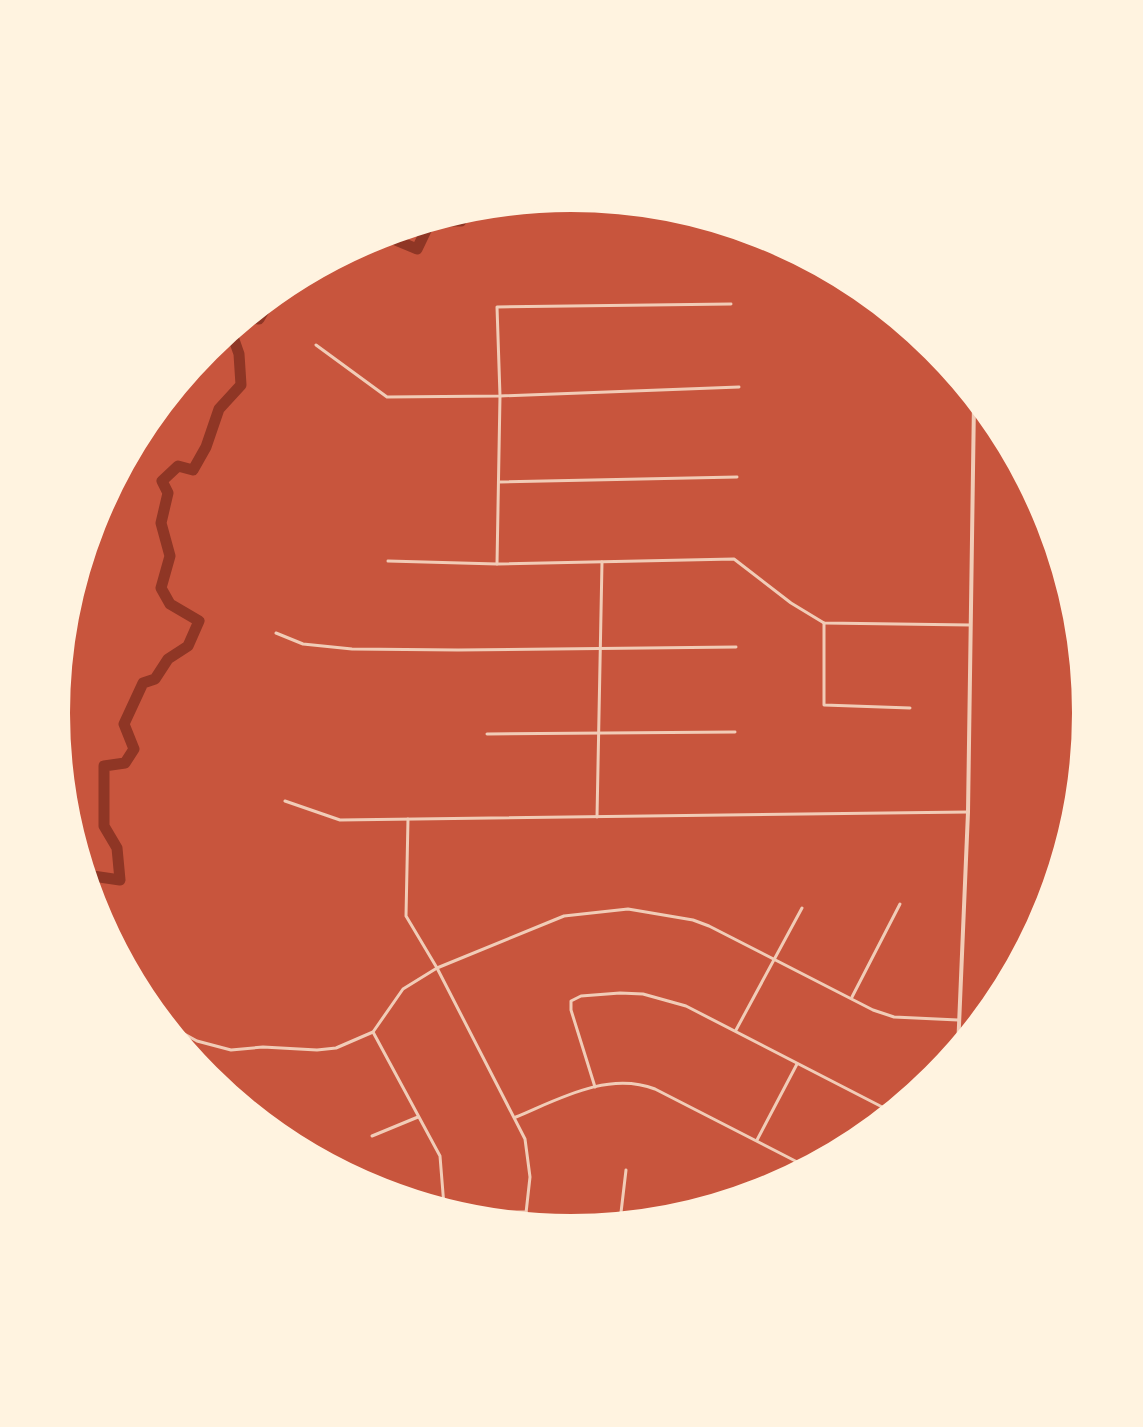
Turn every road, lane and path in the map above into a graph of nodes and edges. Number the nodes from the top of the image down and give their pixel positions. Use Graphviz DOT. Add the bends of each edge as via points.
graph roads {
  1 [pos="731,304"];
  2 [pos="316,345"];
  3 [pos="739,387"];
  4 [pos="500,396"];
  5 [pos="974,411"];
  6 [pos="737,477"];
  7 [pos="500,482"];
  8 [pos="388,561"];
  9 [pos="602,562"];
  10 [pos="497,564"];
  11 [pos="824,623"];
  12 [pos="970,625"];
  13 [pos="276,633"];
  14 [pos="736,647"];
  15 [pos="601,648"];
  16 [pos="910,708"];
  17 [pos="735,732"];
  18 [pos="598,733"];
  19 [pos="487,734"];
  20 [pos="285,801"];
  21 [pos="968,812"];
  22 [pos="597,817"];
  23 [pos="408,819"];
  24 [pos="900,904"];
  25 [pos="802,908"];
  26 [pos="775,958"];
  27 [pos="437,968"];
  28 [pos="852,998"];
  29 [pos="958,1020"];
  30 [pos="736,1030"];
  31 [pos="373,1032"];
  32 [pos="183,1033"];
  33 [pos="958,1035"];
  34 [pos="797,1064"];
  35 [pos="595,1087"];
  36 [pos="884,1108"];
  37 [pos="418,1117"];
  38 [pos="516,1117"];
  39 [pos="372,1136"];
  40 [pos="757,1140"];
  41 [pos="799,1163"];
  42 [pos="626,1170"];
  43 [pos="444,1201"];
  44 [pos="500,1212"];
  45 [pos="526,1212"];
  46 [pos="621,1214"];
  1 -- 4 [label="street" via="497,307"];
  2 -- 4 [label="street" via="387,397"];
  3 -- 4 [label="street"];
  4 -- 7 [label="street"];
  5 -- 12 [label="street"];
  6 -- 7 [label="street"];
  7 -- 10 [label="street"];
  8 -- 10 [label="street"];
  9 -- 10 [label="street"];
  9 -- 11 [label="street" via="734,559"];
  9 -- 15 [label="street"];
  11 -- 12 [label="street"];
  11 -- 16 [label="street" via="824,705"];
  12 -- 21 [label="street"];
  13 -- 15 [label="street" via="303,644 352,649"];
  14 -- 15 [label="street"];
  15 -- 18 [label="street"];
  17 -- 18 [label="street"];
  18 -- 19 [label="street"];
  18 -- 22 [label="street"];
  20 -- 23 [label="street" via="340,820"];
  21 -- 22 [label="street"];
  21 -- 29 [label="street"];
  22 -- 23 [label="street"];
  23 -- 27 [label="street" via="406,916"];
  24 -- 28 [label="street"];
  25 -- 26 [label="street"];
  26 -- 27 [label="street" via="693,920 628,909 564,916"];
  26 -- 28 [label="street"];
  26 -- 30 [label="street"];
  27 -- 31 [label="street" via="403,989"];
  27 -- 38 [label="street"];
  28 -- 29 [label="street" via="894,1017"];
  29 -- 33 [label="street"];
  30 -- 34 [label="street"];
  30 -- 35 [label="street" via="660,997 581,996 571,1001 571,1010"];
  31 -- 32 [label="street" via="317,1050 231,1050"];
  31 -- 37 [label="street"];
  34 -- 36 [label="street"];
  34 -- 40 [label="street"];
  35 -- 38 [label="street"];
  35 -- 40 [label="street" via="617,1082 646,1086"];
  37 -- 39 [label="street"];
  37 -- 43 [label="street" via="440,1156"];
  38 -- 45 [label="street" via="530,1177"];
  40 -- 41 [label="street"];
  42 -- 46 [label="street"];
  44 -- 45 [label="street"];
}
